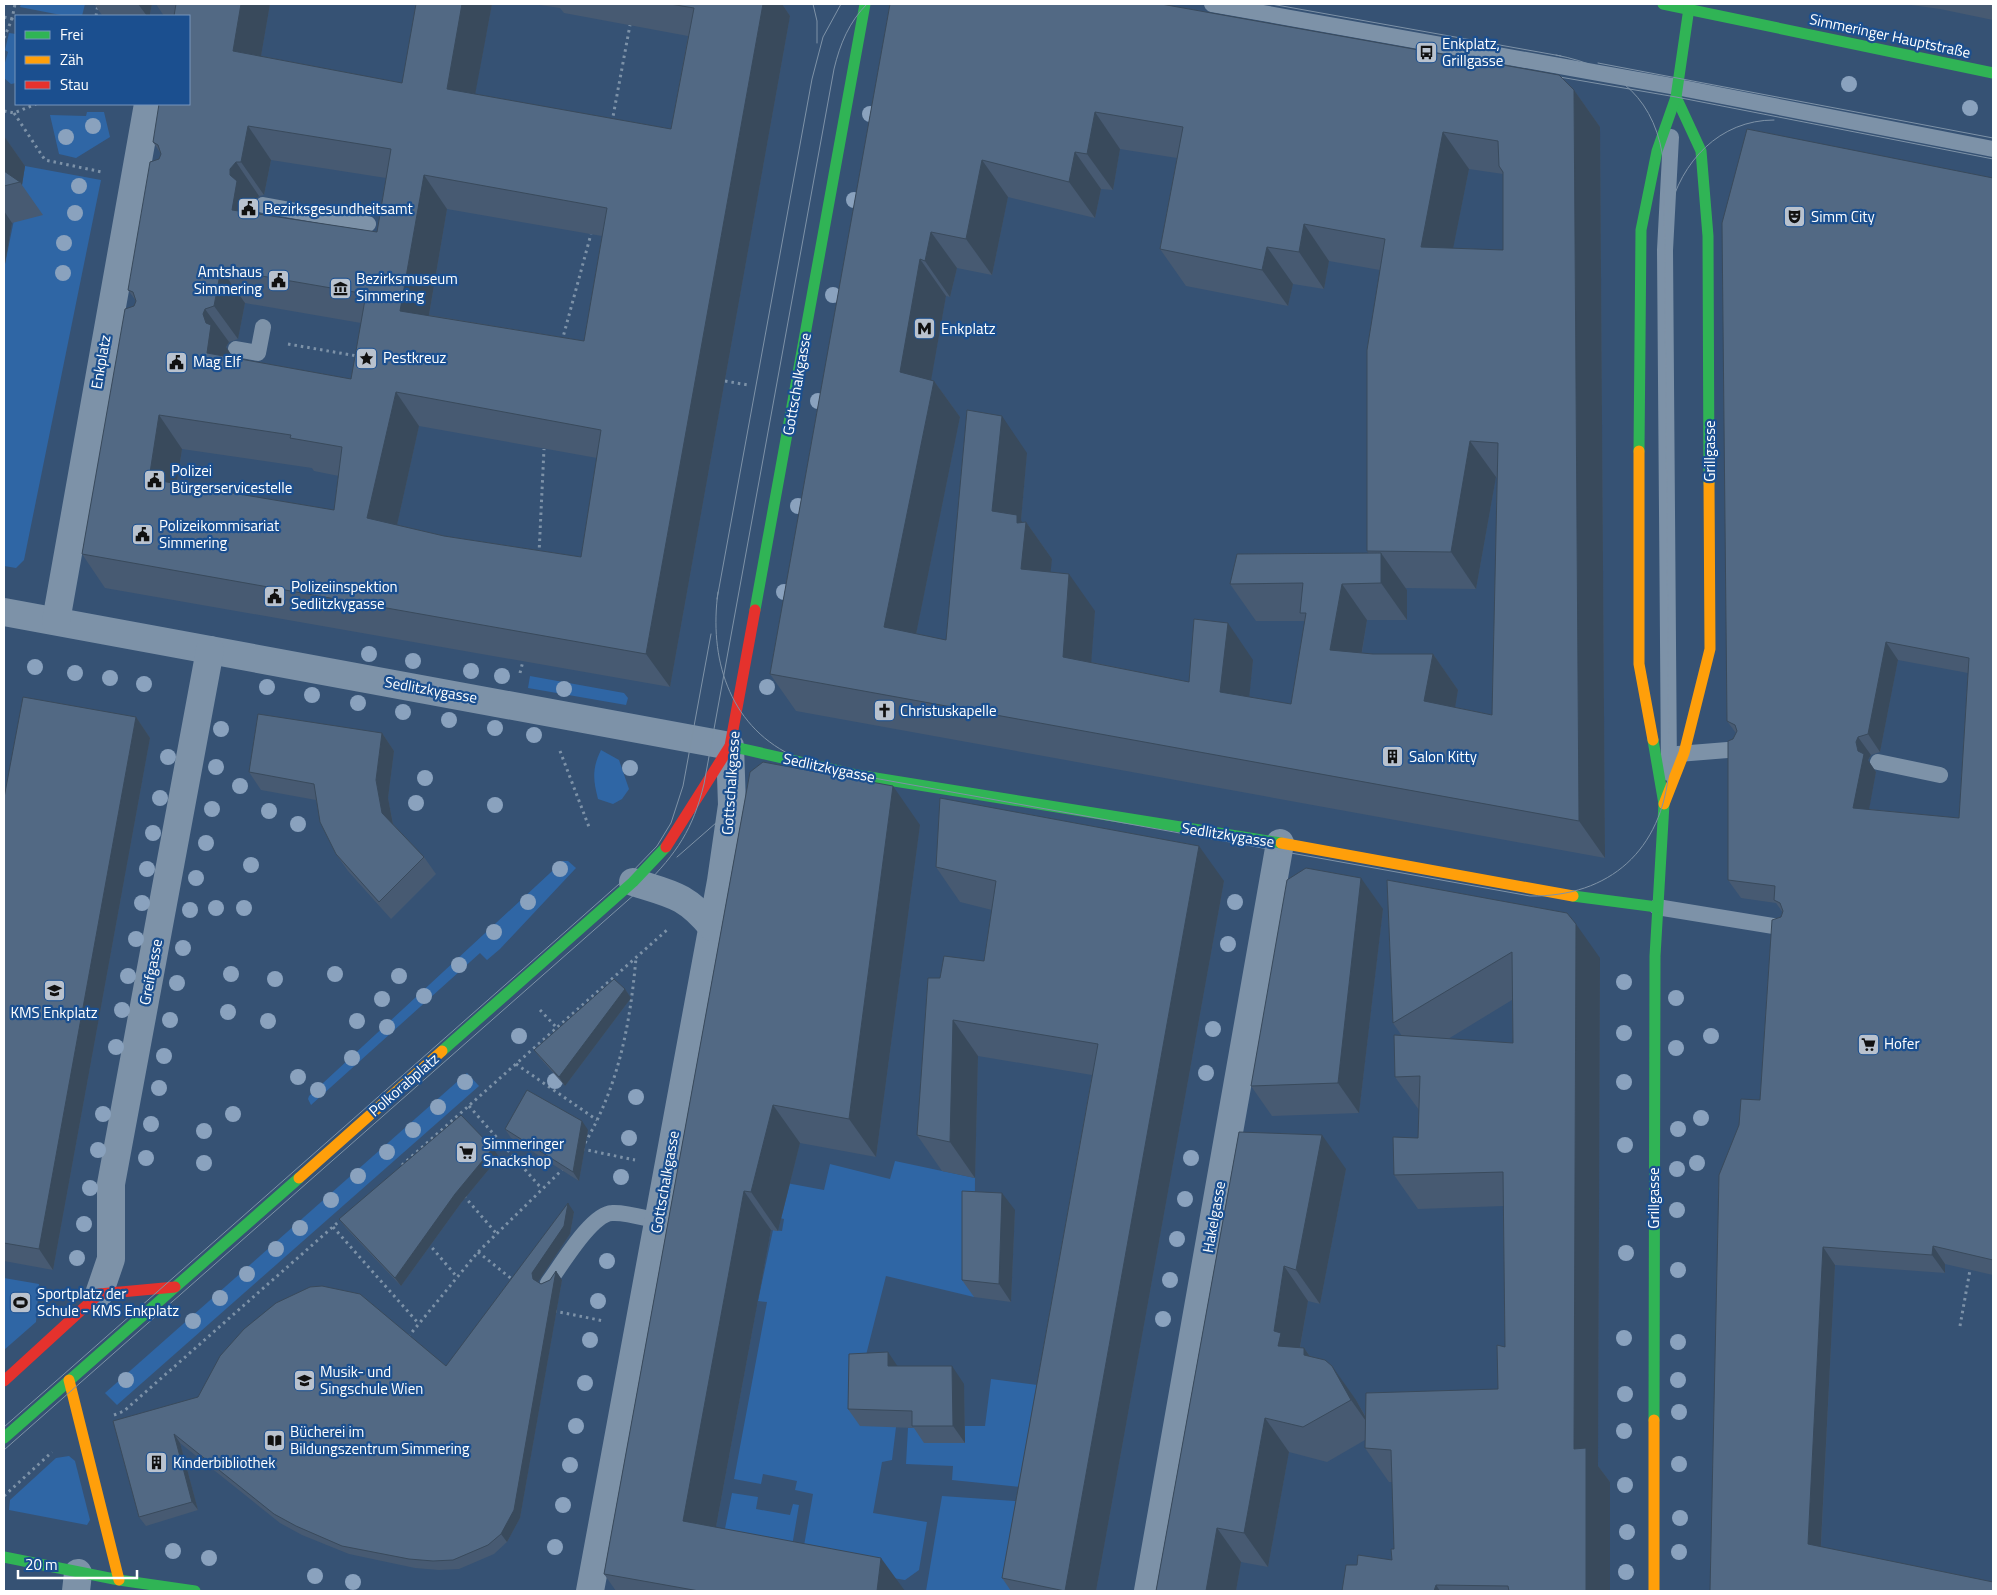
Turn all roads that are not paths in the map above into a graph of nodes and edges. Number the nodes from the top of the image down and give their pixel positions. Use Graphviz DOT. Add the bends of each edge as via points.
graph roads {
  1 [pos="865,4"];
  2 [pos="1212,4"];
  3 [pos="1663,4"];
  4 [pos="1691,6"];
  5 [pos="1993,73"];
  6 [pos="1676,92"];
  7 [pos="148,105"];
  8 [pos="1993,149"];
  9 [pos="262,205"];
  10 [pos="368,224"];
  11 [pos="262,333"];
  12 [pos="236,349"];
  13 [pos="4,612"];
  14 [pos="56,621"];
  15 [pos="210,650"];
  16 [pos="730,746"];
  17 [pos="1740,749"];
  18 [pos="1670,755"];
  19 [pos="1878,762"];
  20 [pos="1940,775"];
  21 [pos="1664,804"];
  22 [pos="1280,843"];
  23 [pos="633,882"];
  24 [pos="1657,907"];
  25 [pos="712,927"];
  26 [pos="1786,928"];
  27 [pos="658,1221"];
  28 [pos="548,1283"];
  29 [pos="175,1287"];
  30 [pos="99,1294"];
  31 [pos="69,1380"];
  32 [pos="4,1381"];
  33 [pos="4,1438"];
  34 [pos="4,1557"];
  35 [pos="119,1580"];
  36 [pos="77,1582"];
  37 [pos="195,1591"];
  38 [pos="590,1591"];
  39 [pos="1148,1591"];
  40 [pos="1654,1591"];
  1 -- 16 [label="main road, Gottschalkgasse"];
  2 -- 6 [label="lane"];
  3 -- 4 [label="main road, Simmeringer Hauptstraße"];
  4 -- 5 [label="main road, Simmeringer Hauptstraße"];
  4 -- 6 [label="main road, Grillgasse"];
  6 -- 8 [label="lane"];
  6 -- 18 [label="lane, Grillgasse" via="1665,277"];
  6 -- 18 [label="main road, Grillgasse" via="1657,151 1641,230 1639,378 1639,664"];
  6 -- 18 [label="main road, Grillgasse" via="1701,151 1708,236 1710,649"];
  7 -- 14 [label="street, Enkplatz" via="143,180"];
  9 -- 10 [label="lane"];
  11 -- 12 [label="lane" via="258,353"];
  13 -- 14 [label="street, Sedlitzkygasse"];
  14 -- 15 [label="street, Sedlitzkygasse"];
  15 -- 16 [label="street, Sedlitzkygasse"];
  15 -- 30 [label="street, Greifgasse" via="111,1184 110,1259"];
  16 -- 22 [label="main road, Sedlitzkygasse" via="857,775"];
  16 -- 23 [label="main road, Polkorabplatz" via="674,837"];
  16 -- 25 [label="street, Gottschalkgasse" via="732,805"];
  17 -- 18 [label="lane"];
  18 -- 21 [label="lane, Grillgasse"];
  19 -- 20 [label="lane"];
  21 -- 24 [label="main road, Grillgasse"];
  22 -- 24 [label="main road, Sedlitzkygasse" via="1537,891"];
  22 -- 39 [label="street, Hakelgasse"];
  23 -- 25 [label="street" via="681,897"];
  23 -- 29 [label="main road, Polkorabplatz"];
  24 -- 26 [label="lane"];
  24 -- 40 [label="main road, Grillgasse"];
  25 -- 27 [label="street, Gottschalkgasse"];
  27 -- 28 [label="lane" via="613,1212 604,1214 593,1222"];
  27 -- 38 [label="street, Gottschalkgasse"];
  29 -- 30 [label="main road"];
  29 -- 31 [label="main road, Polkorabplatz"];
  30 -- 32 [label="main road"];
  31 -- 33 [label="main road, Polkorabplatz"];
  31 -- 35 [label="main road"];
  34 -- 36 [label="main road"];
  35 -- 36 [label="main road"];
  35 -- 37 [label="main road"];
}
